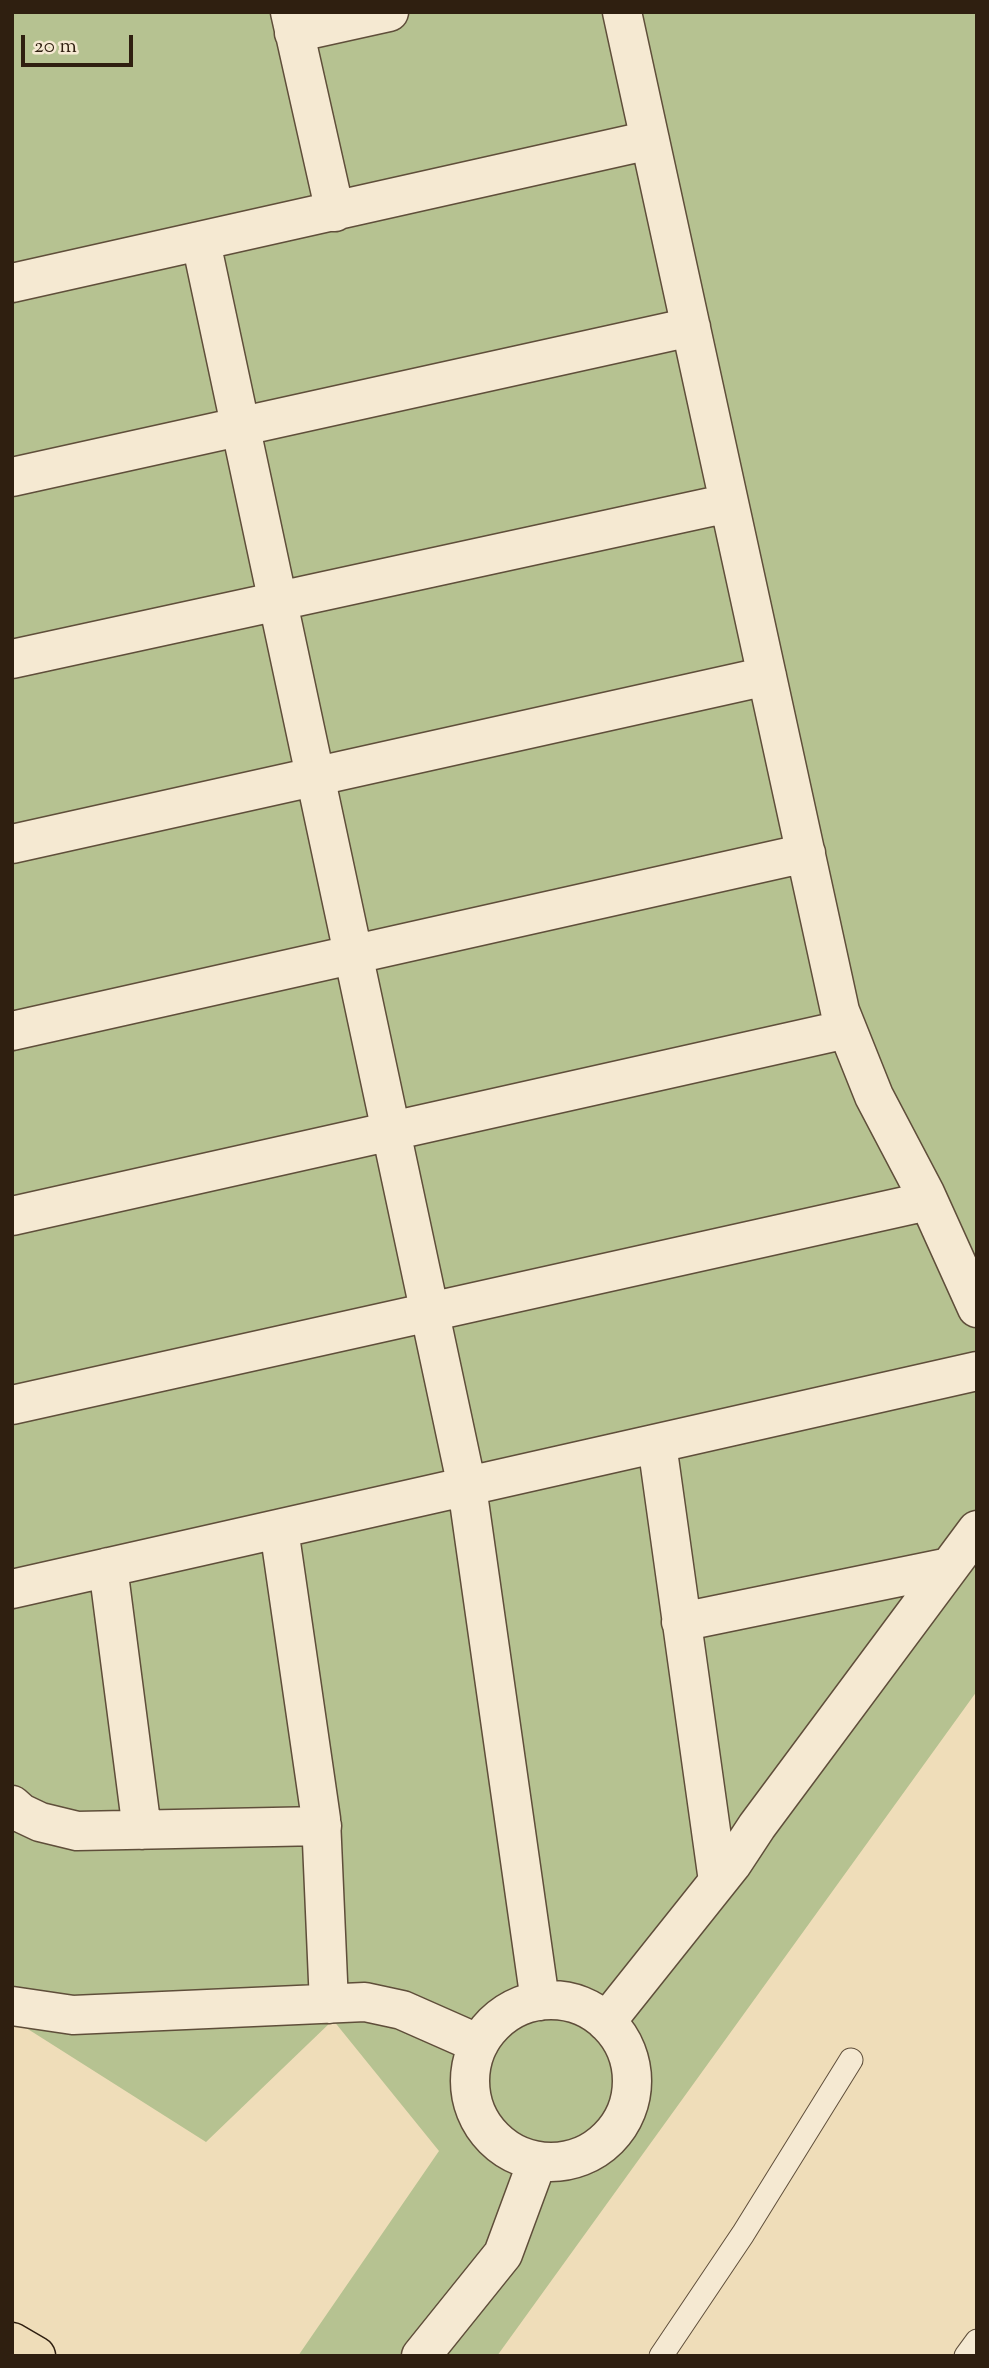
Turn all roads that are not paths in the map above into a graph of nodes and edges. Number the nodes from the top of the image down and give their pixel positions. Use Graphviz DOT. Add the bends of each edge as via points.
graph roads {
  1 [pos="389,12"];
  2 [pos="622,12"];
  3 [pos="292,23"];
  4 [pos="650,140"];
  5 [pos="335,212"];
  6 [pos="201,242"];
  7 [pos="14,274"];
  8 [pos="691,327"];
  9 [pos="240,427"];
  10 [pos="12,477"];
  11 [pos="729,503"];
  12 [pos="278,602"];
  13 [pos="12,660"];
  14 [pos="767,676"];
  15 [pos="315,776"];
  16 [pos="12,844"];
  17 [pos="806,853"];
  18 [pos="353,954"];
  19 [pos="847,1029"];
  20 [pos="12,1031"];
  21 [pos="391,1131"];
  22 [pos="928,1201"];
  23 [pos="12,1216"];
  24 [pos="977,1308"];
  25 [pos="430,1312"];
  26 [pos="977,1371"];
  27 [pos="12,1405"];
  28 [pos="657,1444"];
  29 [pos="467,1486"];
  30 [pos="279,1529"];
  31 [pos="977,1530"];
  32 [pos="108,1567"];
  33 [pos="949,1567"];
  34 [pos="12,1589"];
  35 [pos="681,1622"];
  36 [pos="12,1805"];
  37 [pos="322,1826"];
  38 [pos="142,1830"];
  39 [pos="718,1881"];
  40 [pos="540,2001"];
  41 [pos="329,2004"];
  42 [pos="12,2006"];
  43 [pos="606,2022"];
  44 [pos="479,2044"];
  45 [pos="850,2060"];
  46 [pos="537,2162"];
  47 [pos="977,2341"];
  48 [pos="12,2342"];
  49 [pos="36,2356"];
  50 [pos="421,2356"];
  51 [pos="661,2356"];
  52 [pos="966,2356"];
  1 -- 3 [label="street"];
  2 -- 4 [label="street"];
  3 -- 5 [label="street"];
  4 -- 5 [label="street"];
  4 -- 8 [label="street"];
  5 -- 6 [label="street"];
  6 -- 7 [label="street"];
  6 -- 9 [label="street"];
  8 -- 9 [label="street"];
  8 -- 11 [label="street"];
  9 -- 10 [label="street"];
  9 -- 12 [label="street"];
  11 -- 12 [label="street"];
  11 -- 14 [label="street"];
  12 -- 13 [label="street"];
  12 -- 15 [label="street"];
  14 -- 15 [label="street"];
  14 -- 17 [label="street"];
  15 -- 16 [label="street"];
  15 -- 18 [label="street"];
  17 -- 18 [label="street"];
  17 -- 19 [label="street"];
  18 -- 20 [label="street"];
  18 -- 21 [label="street"];
  19 -- 21 [label="street"];
  19 -- 22 [label="street" via="874,1096"];
  21 -- 23 [label="street"];
  21 -- 25 [label="street"];
  22 -- 24 [label="street"];
  22 -- 25 [label="street"];
  25 -- 27 [label="street"];
  25 -- 29 [label="street"];
  26 -- 28 [label="street"];
  28 -- 29 [label="street"];
  28 -- 35 [label="street"];
  29 -- 30 [label="street"];
  29 -- 40 [label="street"];
  30 -- 32 [label="street"];
  30 -- 37 [label="street"];
  31 -- 33 [label="street"];
  32 -- 34 [label="street"];
  32 -- 38 [label="street"];
  33 -- 35 [label="street"];
  33 -- 39 [label="street"];
  35 -- 39 [label="street"];
  36 -- 38 [label="street" via="59,1828"];
  37 -- 38 [label="street"];
  37 -- 41 [label="street"];
  39 -- 43 [label="street"];
  40 -- 43 [label="street" via="573,2002"];
  40 -- 44 [label="street" via="503,2014"];
  41 -- 42 [label="street" via="73,2015"];
  41 -- 44 [label="street" via="392,2006"];
  43 -- 46 [label="street" via="627,2051 632,2075 630,2100 621,2123 606,2142 585,2156 561,2163"];
  44 -- 46 [label="street" via="469,2075 471,2100 480,2122 494,2141 513,2155"];
  45 -- 51 [label="lane"];
  46 -- 50 [label="street" via="503,2254"];
  47 -- 52 [label="lane"];
  48 -- 49 [label="main road"];
}
